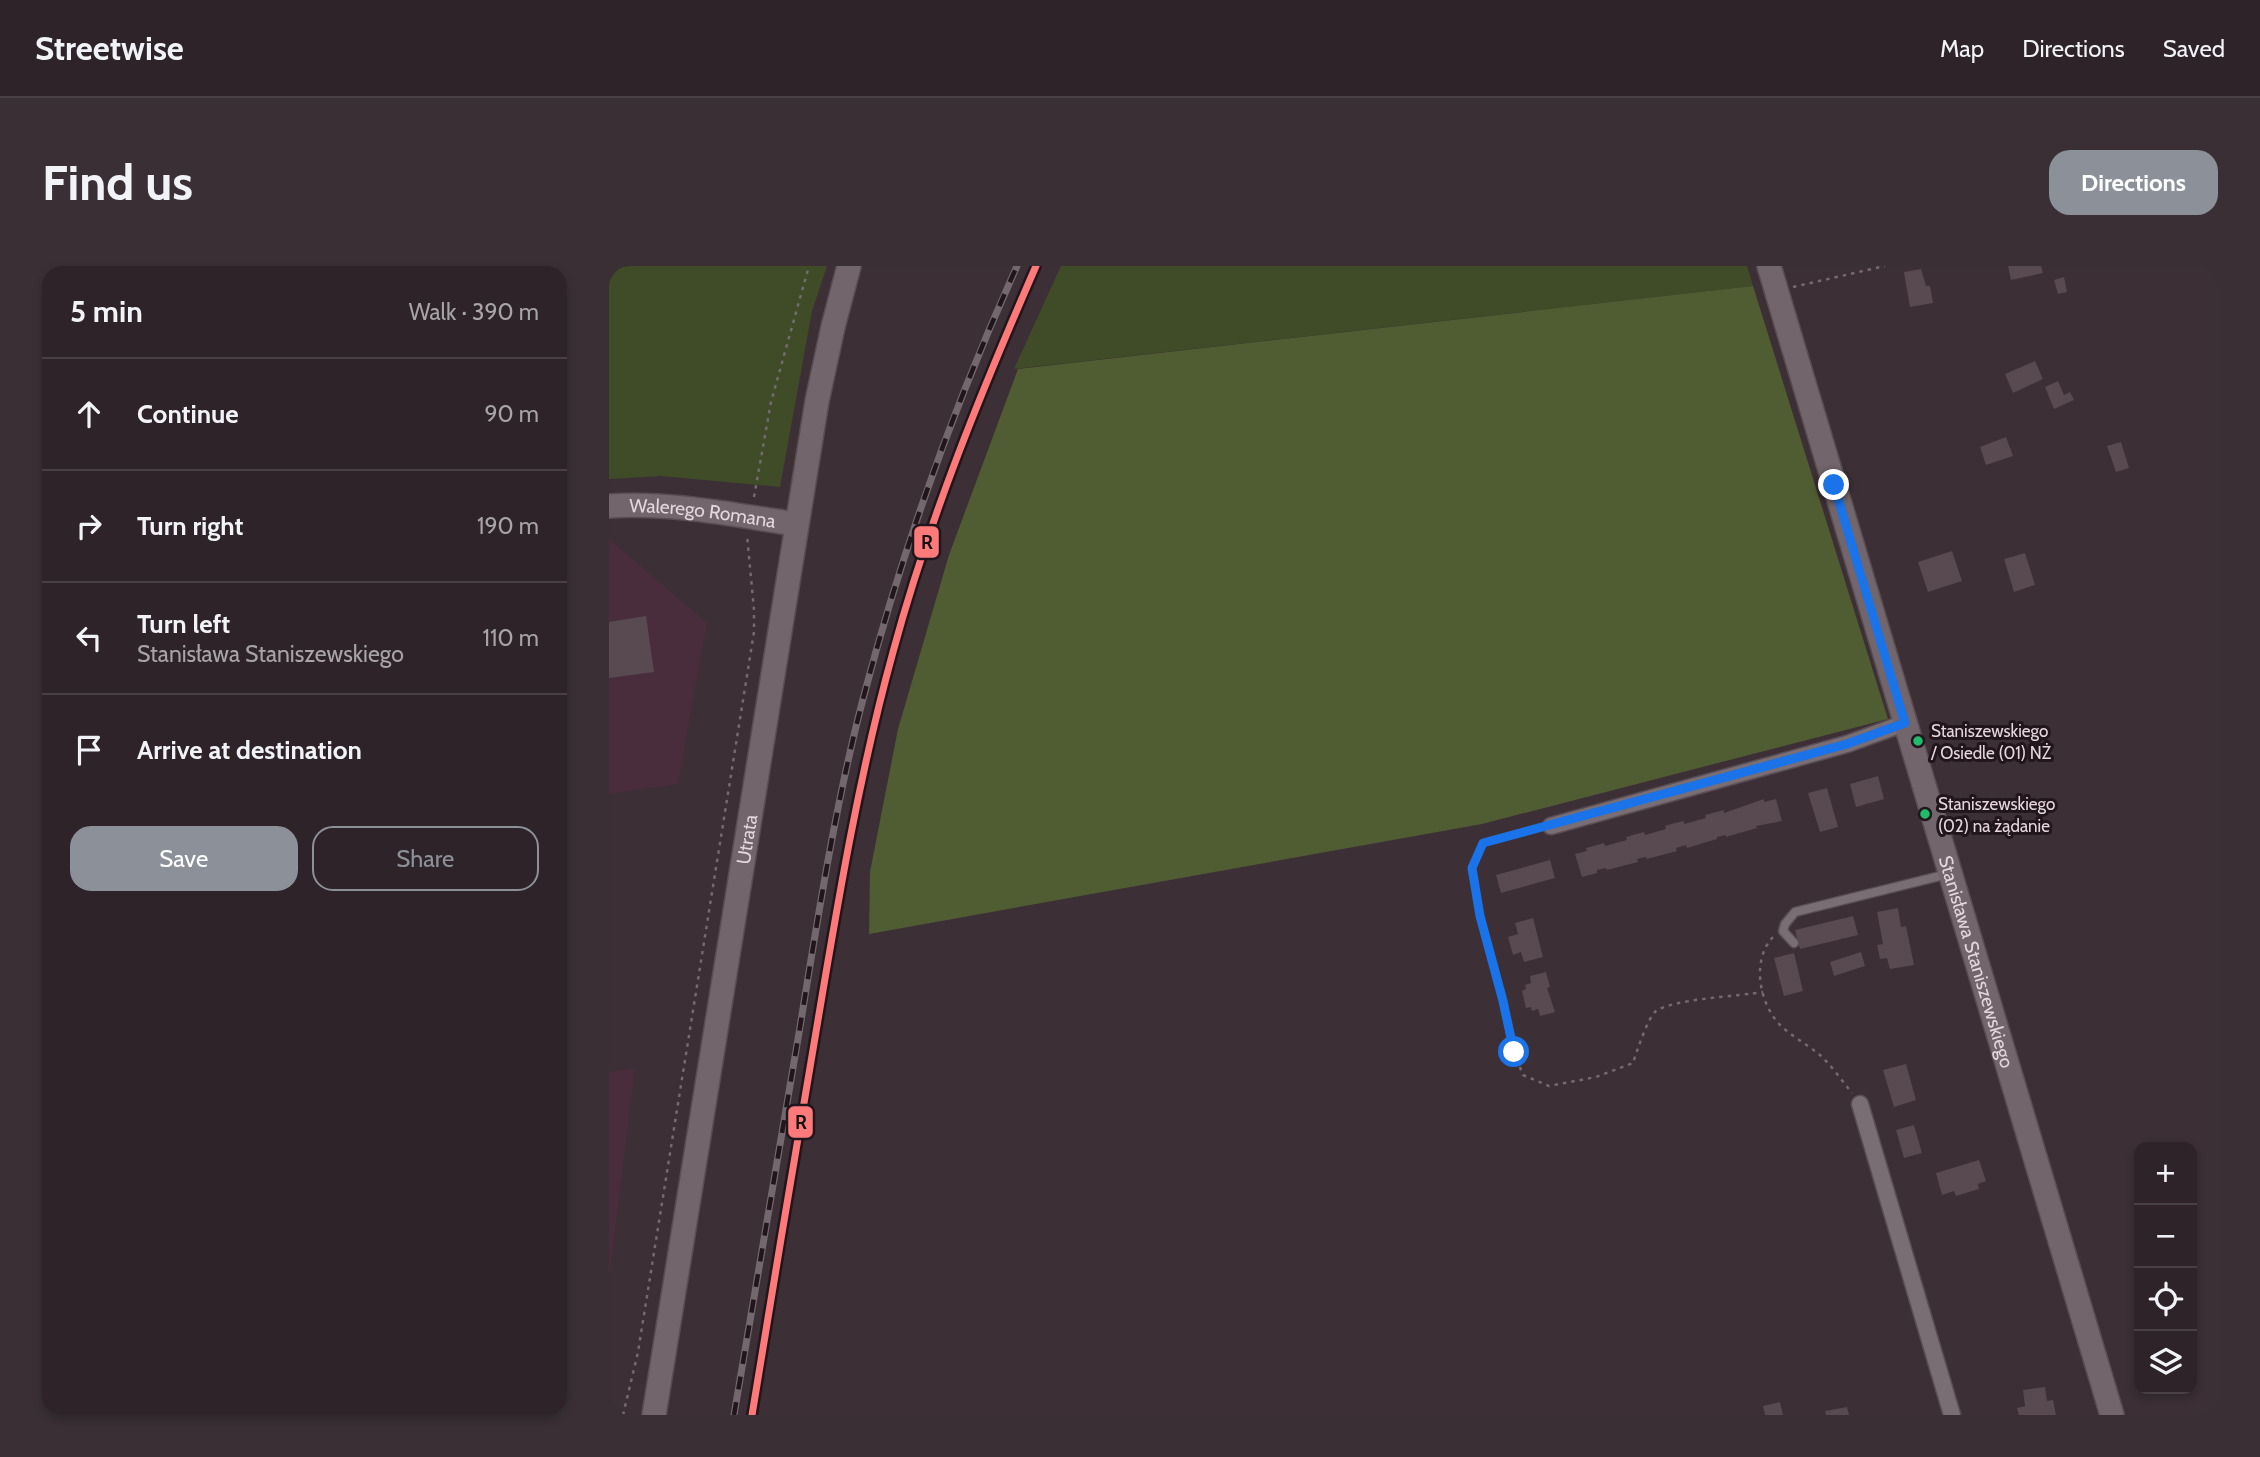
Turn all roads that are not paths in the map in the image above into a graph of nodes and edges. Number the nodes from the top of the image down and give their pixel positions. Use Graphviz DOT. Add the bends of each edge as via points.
graph roads {
  1 [pos="849,266"];
  2 [pos="1769,266"];
  3 [pos="609,506"];
  4 [pos="796,524"];
  5 [pos="1905,723"];
  6 [pos="1551,826"];
  7 [pos="1950,874"];
  8 [pos="1794,943"];
  9 [pos="1860,1104"];
  10 [pos="654,1415"];
  11 [pos="1952,1415"];
  12 [pos="2112,1415"];
  1 -- 4 [label="street, Utrata" via="825,361"];
  2 -- 5 [label="street, Stanisława Staniszewskiego"];
  3 -- 4 [label="street, Walerego Romana" via="687,508"];
  4 -- 10 [label="street, Utrata"];
  5 -- 6 [label="street" via="1847,744"];
  5 -- 7 [label="street, Stanisława Staniszewskiego"];
  7 -- 8 [label="lane" via="1795,912 1783,931"];
  7 -- 12 [label="street, Stanisława Staniszewskiego"];
  9 -- 11 [label="street"];
}
